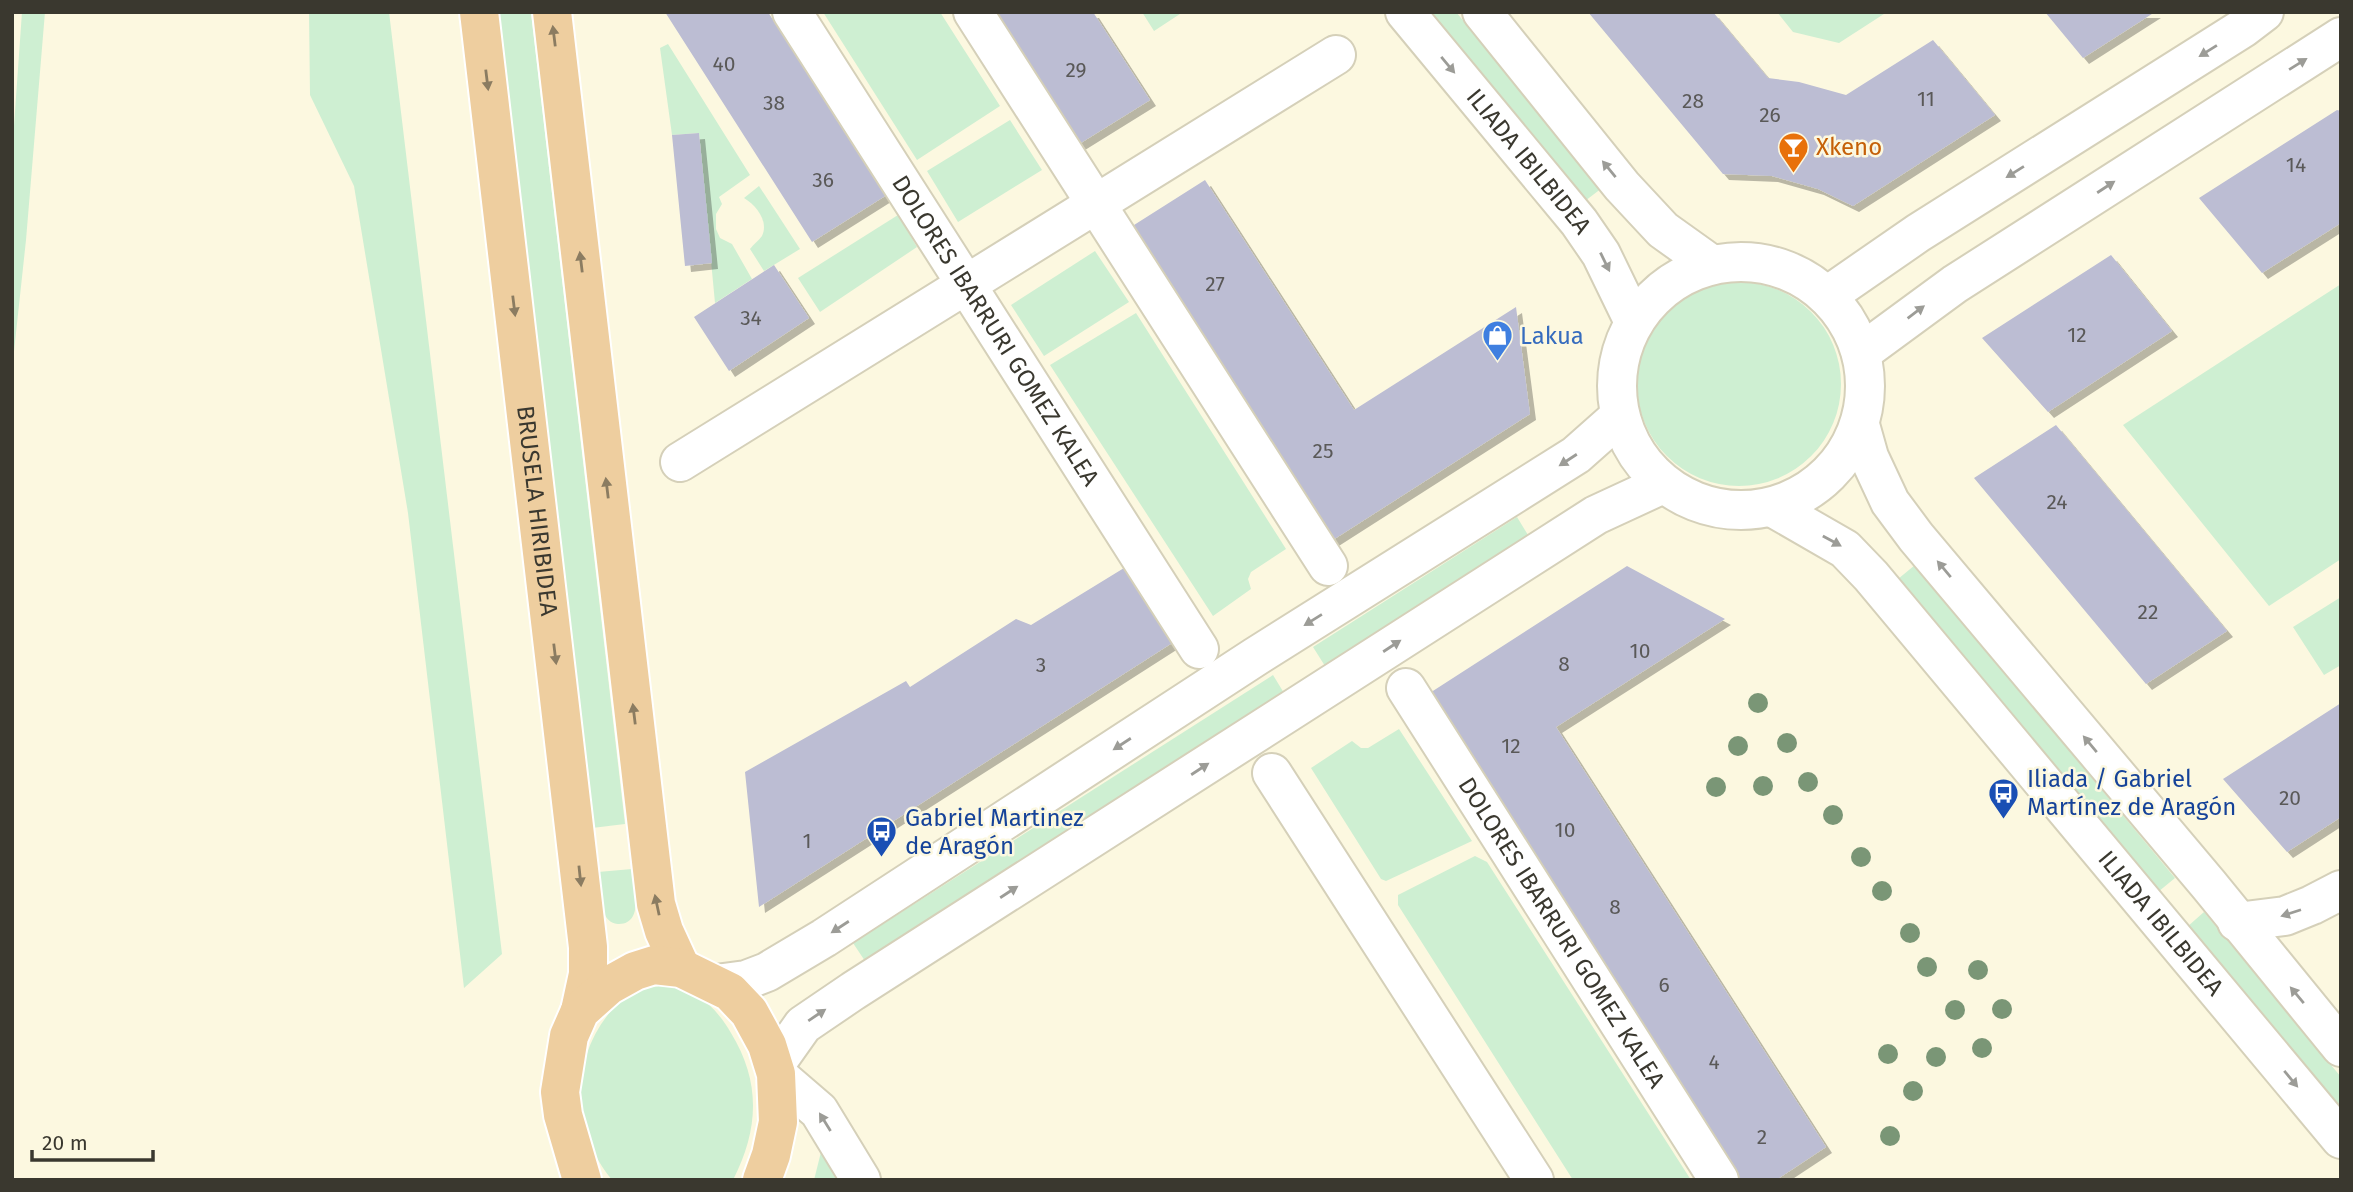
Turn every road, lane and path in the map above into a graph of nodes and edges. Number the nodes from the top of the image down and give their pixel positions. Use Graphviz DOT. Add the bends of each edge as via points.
graph roads {
  1 [pos="480,12"];
  2 [pos="551,12"];
  3 [pos="792,12"];
  4 [pos="973,12"];
  5 [pos="1405,12"];
  6 [pos="1482,12"];
  7 [pos="2264,12"];
  8 [pos="2341,37"];
  9 [pos="1336,55"];
  10 [pos="1096,204"];
  11 [pos="1712,265"];
  12 [pos="967,284"];
  13 [pos="1827,296"];
  14 [pos="1634,322"];
  15 [pos="1861,353"];
  16 [pos="1620,416"];
  17 [pos="1860,425"];
  18 [pos="680,462"];
  19 [pos="1663,484"];
  20 [pos="1772,508"];
  21 [pos="1328,566"];
  22 [pos="1199,649"];
  23 [pos="1406,688"];
  24 [pos="1272,773"];
  25 [pos="2341,890"];
  26 [pos="2237,922"];
  27 [pos="681,968"];
  28 [pos="716,984"];
  29 [pos="580,1011"];
  30 [pos="2341,1047"];
  31 [pos="775,1070"];
  32 [pos="2341,1139"];
  33 [pos="582,1180"];
  34 [pos="762,1180"];
  35 [pos="861,1180"];
  36 [pos="1534,1180"];
  37 [pos="1718,1180"];
  1 -- 29 [label="main road, BRUSELA HIRIBIDEA, one-way" via="588,947"];
  27 -- 2 [label="main road, one-way" via="656,904"];
  3 -- 12 [label="street, DOLORES IBARRURI GOMEZ KALEA"];
  4 -- 10 [label="street"];
  5 -- 14 [label="street, ILIADA IBILBIDEA, one-way" via="1580,222"];
  11 -- 6 [label="street, one-way" via="1663,230 1622,186"];
  7 -- 13 [label="street, one-way"];
  15 -- 8 [label="street, one-way" via="1955,284"];
  9 -- 10 [label="street"];
  10 -- 12 [label="street"];
  10 -- 21 [label="street"];
  11 -- 13 [label="street" via="1753,262 1773,266"];
  11 -- 14 [label="street" via="1681,276 1655,296"];
  12 -- 18 [label="street"];
  12 -- 22 [label="street, DOLORES IBARRURI GOMEZ KALEA"];
  13 -- 15 [label="street" via="1848,322"];
  14 -- 16 [label="street" via="1618,368"];
  15 -- 17 [label="street" via="1866,389"];
  16 -- 19 [label="street" via="1636,453"];
  16 -- 28 [label="street, one-way" via="1576,455 1255,657 824,938 767,972"];
  17 -- 20 [label="street" via="1843,458 1817,486"];
  26 -- 17 [label="street, one-way" via="1889,502"];
  19 -- 20 [label="street" via="1715,509"];
  31 -- 19 [label="street, one-way" via="803,1025 853,991 1574,529"];
  20 -- 32 [label="street, ILIADA IBILBIDEA, one-way" via="1845,548 1871,576"];
  23 -- 37 [label="street, DOLORES IBARRURI GOMEZ KALEA"];
  24 -- 36 [label="street"];
  25 -- 26 [label="street, one-way" via="2285,916"];
  30 -- 26 [label="street, one-way"];
  27 -- 28 [label="main road"];
  27 -- 29 [label="main road" via="654,965 635,971 608,986"];
  28 -- 31 [label="main road" via="749,1012"];
  29 -- 33 [label="main road, BRUSELA HIRIBIDEA" via="569,1036 560,1092"];
  31 -- 34 [label="main road" via="778,1122"];
  35 -- 31 [label="street, one-way" via="819,1111"];
}
